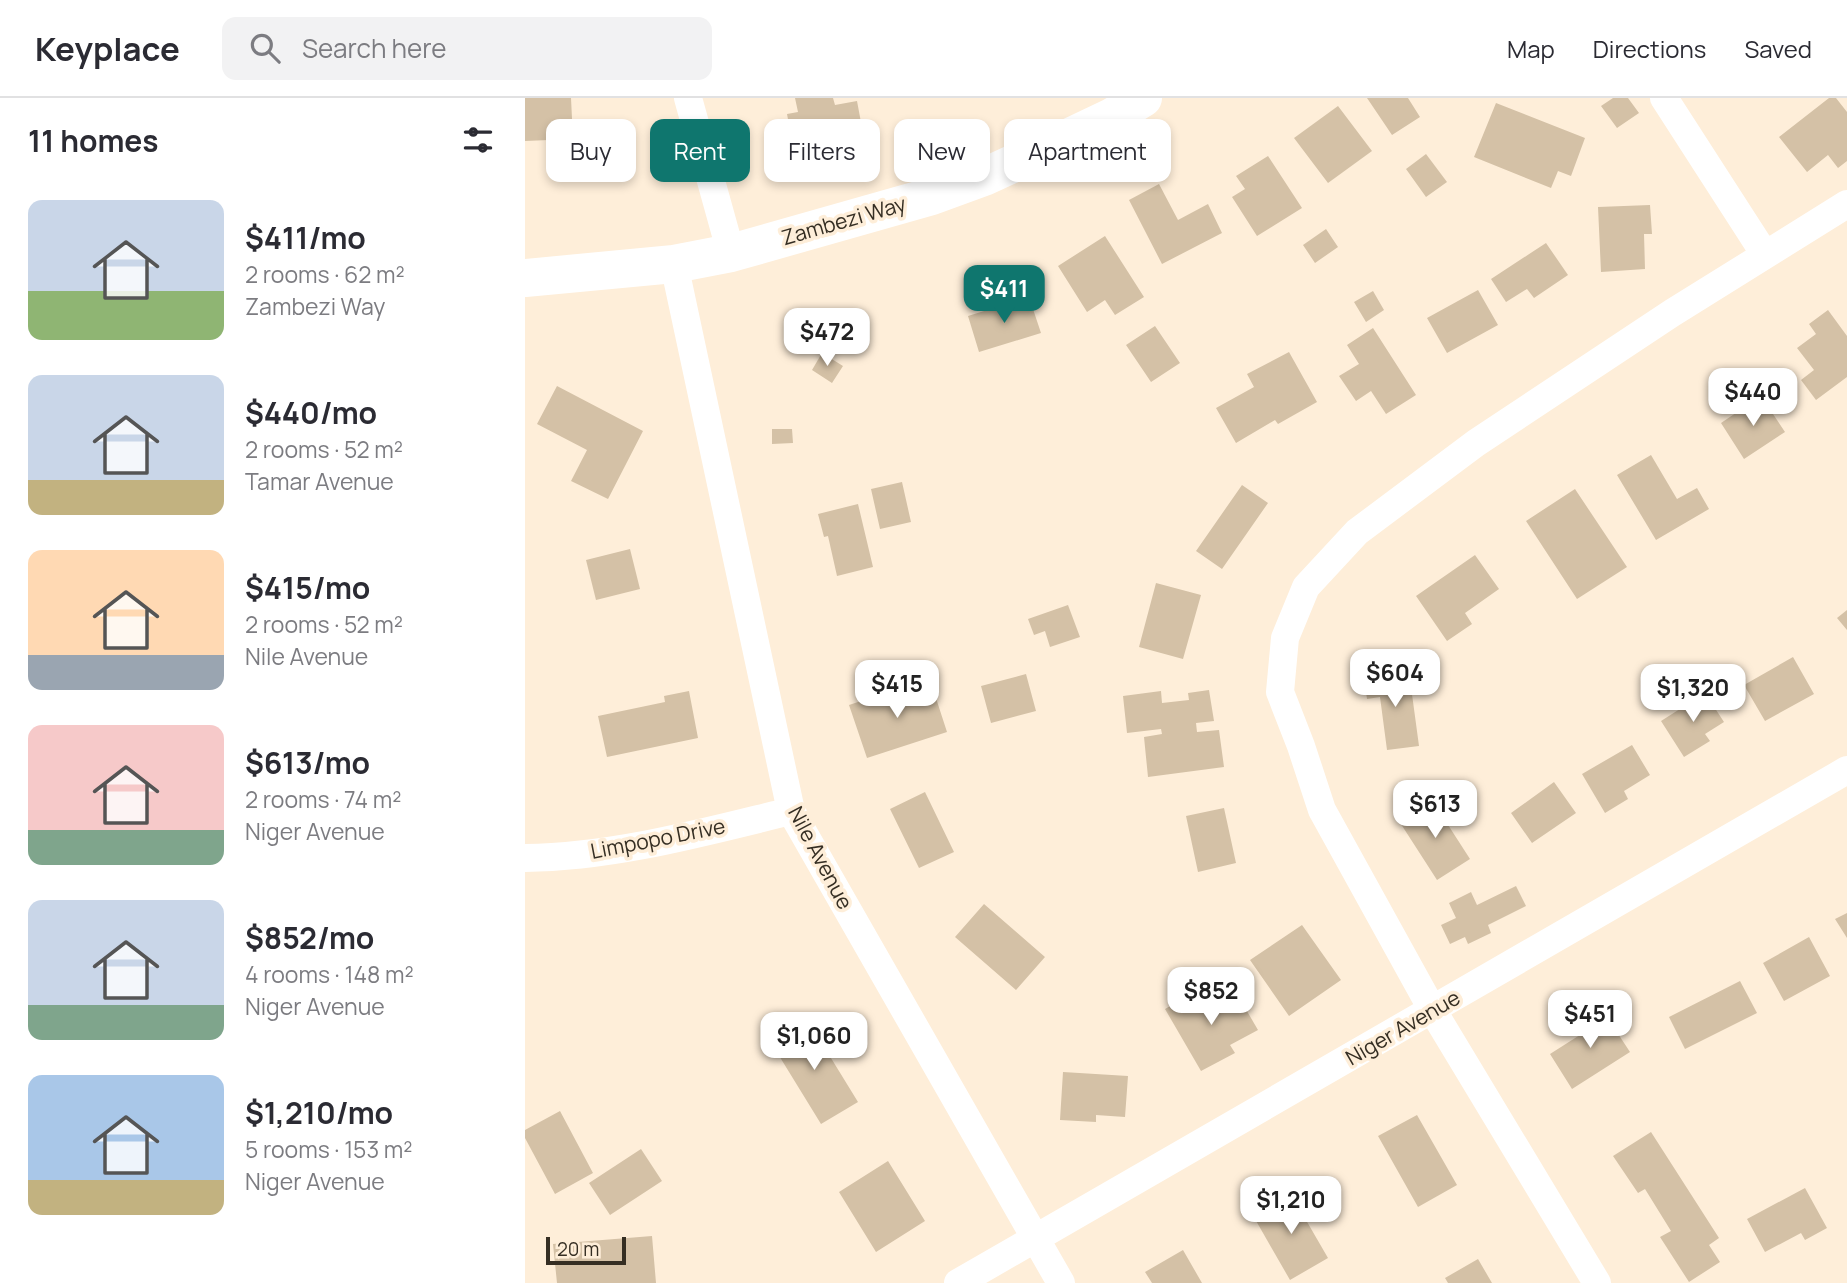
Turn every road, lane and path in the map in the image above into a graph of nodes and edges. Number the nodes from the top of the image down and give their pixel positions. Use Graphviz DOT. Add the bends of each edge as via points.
graph roads {
  1 [pos="688,98"];
  2 [pos="1143,98"];
  3 [pos="1664,98"];
  4 [pos="1847,204"];
  5 [pos="731,253"];
  6 [pos="1764,253"];
  7 [pos="674,264"];
  8 [pos="525,278"];
  9 [pos="1847,770"];
  10 [pos="791,811"];
  11 [pos="525,858"];
  12 [pos="1433,1011"];
  13 [pos="1037,1237"];
  14 [pos="958,1283"];
  15 [pos="1061,1283"];
  16 [pos="1597,1283"];
  1 -- 5 [label="street"];
  2 -- 5 [label="main road, Zambezi Way" via="984,177"];
  3 -- 6 [label="street"];
  4 -- 6 [label="street"];
  5 -- 7 [label="main road, Zambezi Way"];
  6 -- 12 [label="street" via="1476,443 1357,532 1306,587 1285,639 1280,692 1322,810"];
  7 -- 8 [label="main road, Zambezi Way"];
  7 -- 10 [label="street, Nile Avenue"];
  9 -- 12 [label="street, Niger Avenue"];
  10 -- 11 [label="street, Limpopo Drive" via="674,839 559,858"];
  10 -- 13 [label="street, Nile Avenue"];
  12 -- 13 [label="street, Niger Avenue"];
  12 -- 16 [label="street"];
  13 -- 14 [label="street, Niger Avenue"];
  13 -- 15 [label="street, Nile Avenue"];
}
